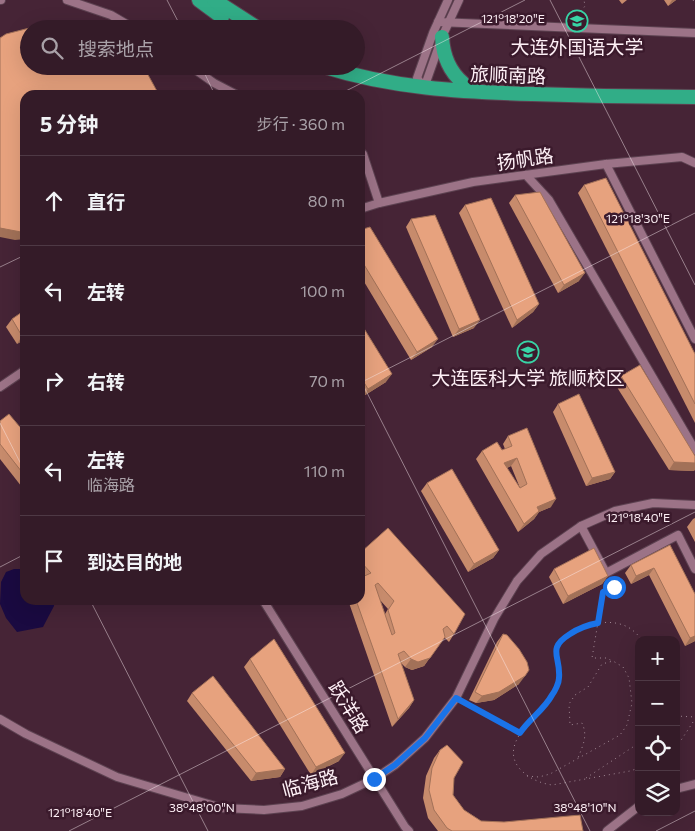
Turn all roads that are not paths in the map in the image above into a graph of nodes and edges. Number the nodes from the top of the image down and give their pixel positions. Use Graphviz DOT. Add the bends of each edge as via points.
graph roads {
  1 [pos="67,0"];
  2 [pos="198,0"];
  3 [pos="214,0"];
  4 [pos="448,0"];
  5 [pos="459,0"];
  6 [pos="120,20"];
  7 [pos="228,20"];
  8 [pos="245,20"];
  9 [pos="438,22"];
  10 [pos="448,23"];
  11 [pos="695,33"];
  12 [pos="442,37"];
  13 [pos="365,69"];
  14 [pos="203,75"];
  15 [pos="354,75"];
  16 [pos="423,82"];
  17 [pos="463,84"];
  18 [pos="695,88"];
  19 [pos="227,90"];
  20 [pos="695,97"];
  21 [pos="365,160"];
  22 [pos="695,163"];
  23 [pos="606,164"];
  24 [pos="526,175"];
  25 [pos="379,203"];
  26 [pos="365,207"];
  27 [pos="695,339"];
  28 [pos="20,374"];
  29 [pos="0,388"];
  30 [pos="695,450"];
  31 [pos="695,505"];
  32 [pos="581,526"];
  33 [pos="695,569"];
  34 [pos="265,605"];
  35 [pos="0,719"];
  36 [pos="374,779"];
  37 [pos="695,784"];
  38 [pos="680,788"];
  39 [pos="635,809"];
  40 [pos="409,831"];
  41 [pos="607,831"];
  1 -- 6 [label="street"];
  2 -- 7 [label="highway"];
  3 -- 8 [label="highway"];
  4 -- 9 [label="street"];
  5 -- 10 [label="street"];
  9 -- 10 [label="street"];
  9 -- 16 [label="street"];
  10 -- 11 [label="street"];
  10 -- 12 [label="street"];
  12 -- 16 [label="street"];
  12 -- 17 [label="highway" via="448,64"];
  13 -- 16 [label="highway, 旅顺南路"];
  14 -- 19 [label="street"];
  15 -- 16 [label="highway, 旅顺南路" via="371,80"];
  16 -- 17 [label="highway, 旅顺南路"];
  16 -- 20 [label="highway, 旅顺南路" via="462,92"];
  17 -- 18 [label="highway, 旅顺南路"];
  21 -- 25 [label="street"];
  22 -- 23 [label="street, 扬帆路" via="682,157"];
  23 -- 24 [label="street, 扬帆路"];
  23 -- 27 [label="street"];
  24 -- 25 [label="street, 扬帆路" via="473,182"];
  24 -- 30 [label="street" via="549,200"];
  25 -- 26 [label="street, 扬帆路"];
  28 -- 29 [label="street"];
  31 -- 32 [label="street, 临海路" via="653,503 615,511"];
  32 -- 33 [label="street" via="606,573 678,535"];
  32 -- 36 [label="street, 临海路" via="541,554 517,581 494,619 456,698 425,738"];
  34 -- 36 [label="street, 跃洋路"];
  35 -- 36 [label="street, 临海路" via="117,777 222,808 264,810 302,806 342,794"];
  36 -- 40 [label="street, 跃洋路"];
  37 -- 38 [label="street"];
  39 -- 41 [label="street"];
}
